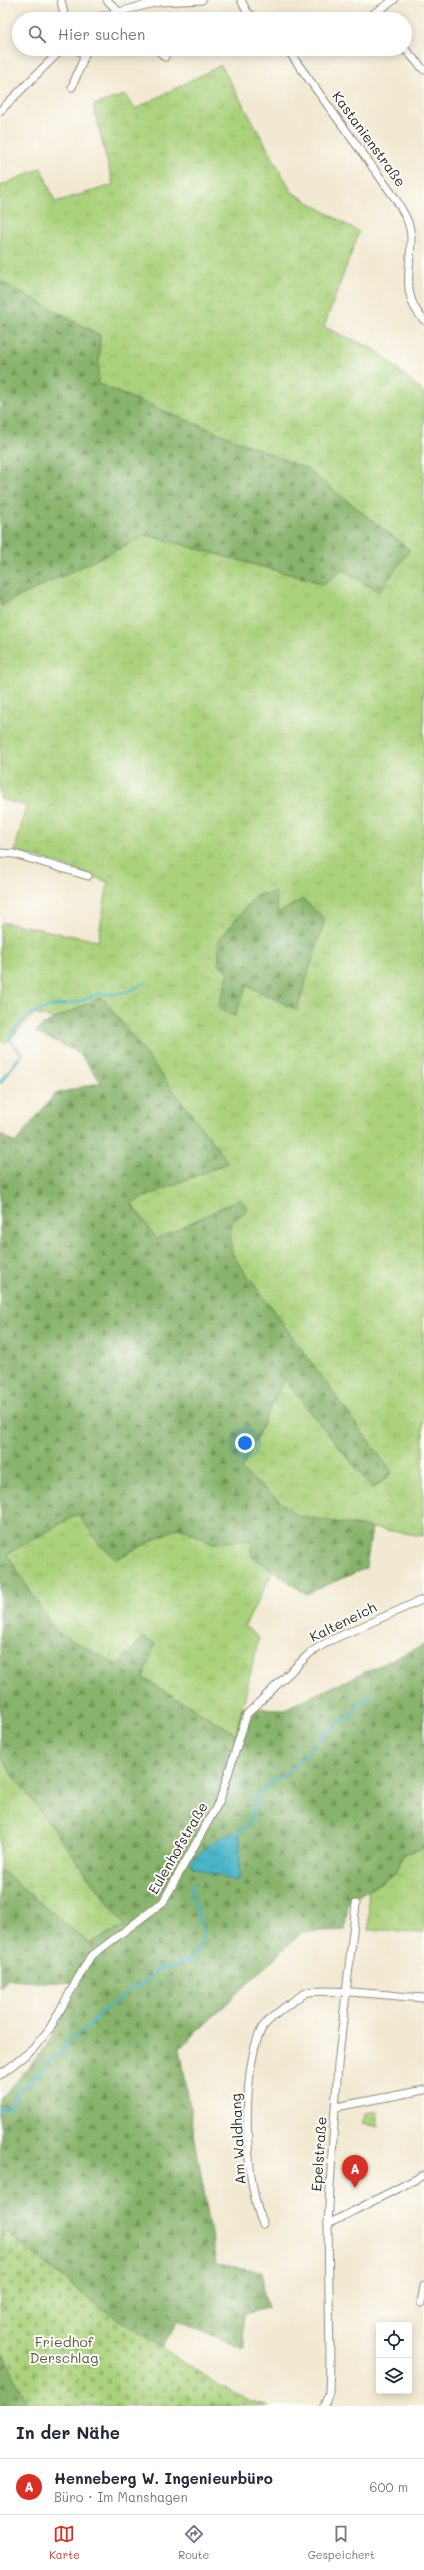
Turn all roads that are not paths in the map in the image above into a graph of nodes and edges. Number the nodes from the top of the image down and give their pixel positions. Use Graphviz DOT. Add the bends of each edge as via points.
graph roads {
  1 [pos="61,0"];
  2 [pos="107,0"];
  3 [pos="196,0"];
  4 [pos="202,0"];
  5 [pos="241,0"];
  6 [pos="394,0"];
  7 [pos="118,10"];
  8 [pos="377,11"];
  9 [pos="64,12"];
  10 [pos="112,12"];
  11 [pos="247,12"];
  12 [pos="55,56"];
  13 [pos="85,56"];
  14 [pos="292,56"];
  15 [pos="411,56"];
  16 [pos="424,70"];
  17 [pos="72,88"];
  18 [pos="9,102"];
  19 [pos="0,104"];
  20 [pos="0,111"];
  21 [pos="424,320"];
  22 [pos="0,853"];
  23 [pos="88,876"];
  24 [pos="424,1599"];
  25 [pos="247,1714"];
  26 [pos="356,1904"];
  27 [pos="345,1993"];
  28 [pos="424,1998"];
  29 [pos="0,2075"];
  30 [pos="424,2090"];
  31 [pos="336,2107"];
  32 [pos="424,2175"];
  33 [pos="263,2224"];
  34 [pos="328,2224"];
  35 [pos="424,2286"];
  36 [pos="421,2303"];
  37 [pos="324,2406"];
  1 -- 9 [label="street"];
  2 -- 7 [label="street"];
  3 -- 4 [label="street"];
  3 -- 7 [label="street" via="158,2"];
  5 -- 11 [label="street"];
  6 -- 8 [label="street"];
  7 -- 10 [label="street"];
  12 -- 18 [label="street"];
  13 -- 17 [label="street"];
  14 -- 21 [label="street, Kastanienstraße" via="407,219 411,237 407,273 409,296"];
  15 -- 16 [label="street"];
  18 -- 19 [label="street"];
  18 -- 20 [label="street"];
  22 -- 23 [label="street" via="14,854"];
  24 -- 25 [label="street, Kalteneich" via="329,1641 310,1653"];
  25 -- 29 [label="street, Eulenhofstraße" via="220,1800 163,1902 90,1957 50,2028 33,2049"];
  26 -- 27 [label="street, Epelstraße"];
  27 -- 28 [label="street, Am Waldhang"];
  27 -- 31 [label="street, Epelstraße"];
  27 -- 33 [label="street, Am Waldhang" via="306,1993 262,2028 255,2048 248,2085 247,2117 255,2206"];
  30 -- 31 [label="street"];
  31 -- 34 [label="street, Epelstraße"];
  32 -- 34 [label="street"];
  34 -- 37 [label="street, Epelstraße" via="330,2360 329,2393"];
  35 -- 36 [label="street"];
}
